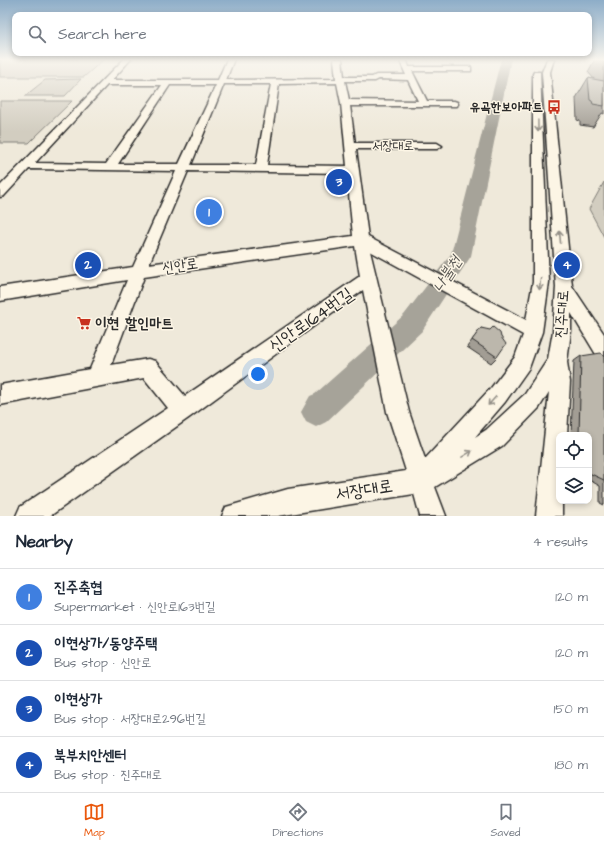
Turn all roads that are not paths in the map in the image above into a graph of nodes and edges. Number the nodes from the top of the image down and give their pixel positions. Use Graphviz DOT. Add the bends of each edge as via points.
graph roads {
  1 [pos="106,83"];
  2 [pos="167,83"];
  3 [pos="222,83"];
  4 [pos="275,83"];
  5 [pos="341,83"];
  6 [pos="413,83"];
  7 [pos="537,83"];
  8 [pos="547,83"];
  9 [pos="345,103"];
  10 [pos="422,103"];
  11 [pos="454,104"];
  12 [pos="350,146"];
  13 [pos="437,146"];
  14 [pos="25,166"];
  15 [pos="109,168"];
  16 [pos="183,168"];
  17 [pos="261,169"];
  18 [pos="352,170"];
  19 [pos="0,193"];
  20 [pos="361,240"];
  21 [pos="138,272"];
  22 [pos="368,278"];
  23 [pos="564,287"];
  24 [pos="0,294"];
  25 [pos="533,332"];
  26 [pos="604,350"];
  27 [pos="557,362"];
  28 [pos="97,376"];
  29 [pos="0,395"];
  30 [pos="183,410"];
  31 [pos="422,481"];
  32 [pos="28,516"];
  33 [pos="235,516"];
  34 [pos="433,516"];
  35 [pos="549,516"];
  1 -- 14 [label="street"];
  2 -- 15 [label="street"];
  3 -- 16 [label="street"];
  4 -- 17 [label="street"];
  5 -- 9 [label="street, 서장대로"];
  6 -- 10 [label="street"];
  7 -- 25 [label="street, 진주대로, one-way" via="541,275"];
  23 -- 8 [label="street, 진주대로, one-way"];
  9 -- 10 [label="street"];
  9 -- 12 [label="street, 서장대로"];
  10 -- 11 [label="street"];
  12 -- 13 [label="street, 서장대로"];
  12 -- 18 [label="street, 서장대로"];
  14 -- 15 [label="street"];
  14 -- 19 [label="street"];
  15 -- 16 [label="street"];
  16 -- 17 [label="street"];
  16 -- 21 [label="street"];
  17 -- 18 [label="street"];
  18 -- 20 [label="street, 서장대로"];
  20 -- 21 [label="street, 신안로"];
  20 -- 22 [label="street, 서장대로"];
  20 -- 25 [label="street"];
  21 -- 24 [label="street, 신안로"];
  21 -- 28 [label="street"];
  22 -- 30 [label="street, 신안로164번길"];
  22 -- 31 [label="street, 서장대로" via="398,412"];
  23 -- 26 [label="street"];
  23 -- 27 [label="street, 진주대로" via="562,331"];
  25 -- 31 [label="street, 진주대로, one-way" via="522,362 498,395"];
  31 -- 27 [label="street, 진주대로, one-way" via="494,438 532,401"];
  27 -- 35 [label="street" via="560,382"];
  28 -- 29 [label="street"];
  28 -- 30 [label="street" via="148,368"];
  30 -- 32 [label="street, 신안로164번길"];
  31 -- 33 [label="street, 서장대로" via="288,501"];
  31 -- 34 [label="street"];
}
